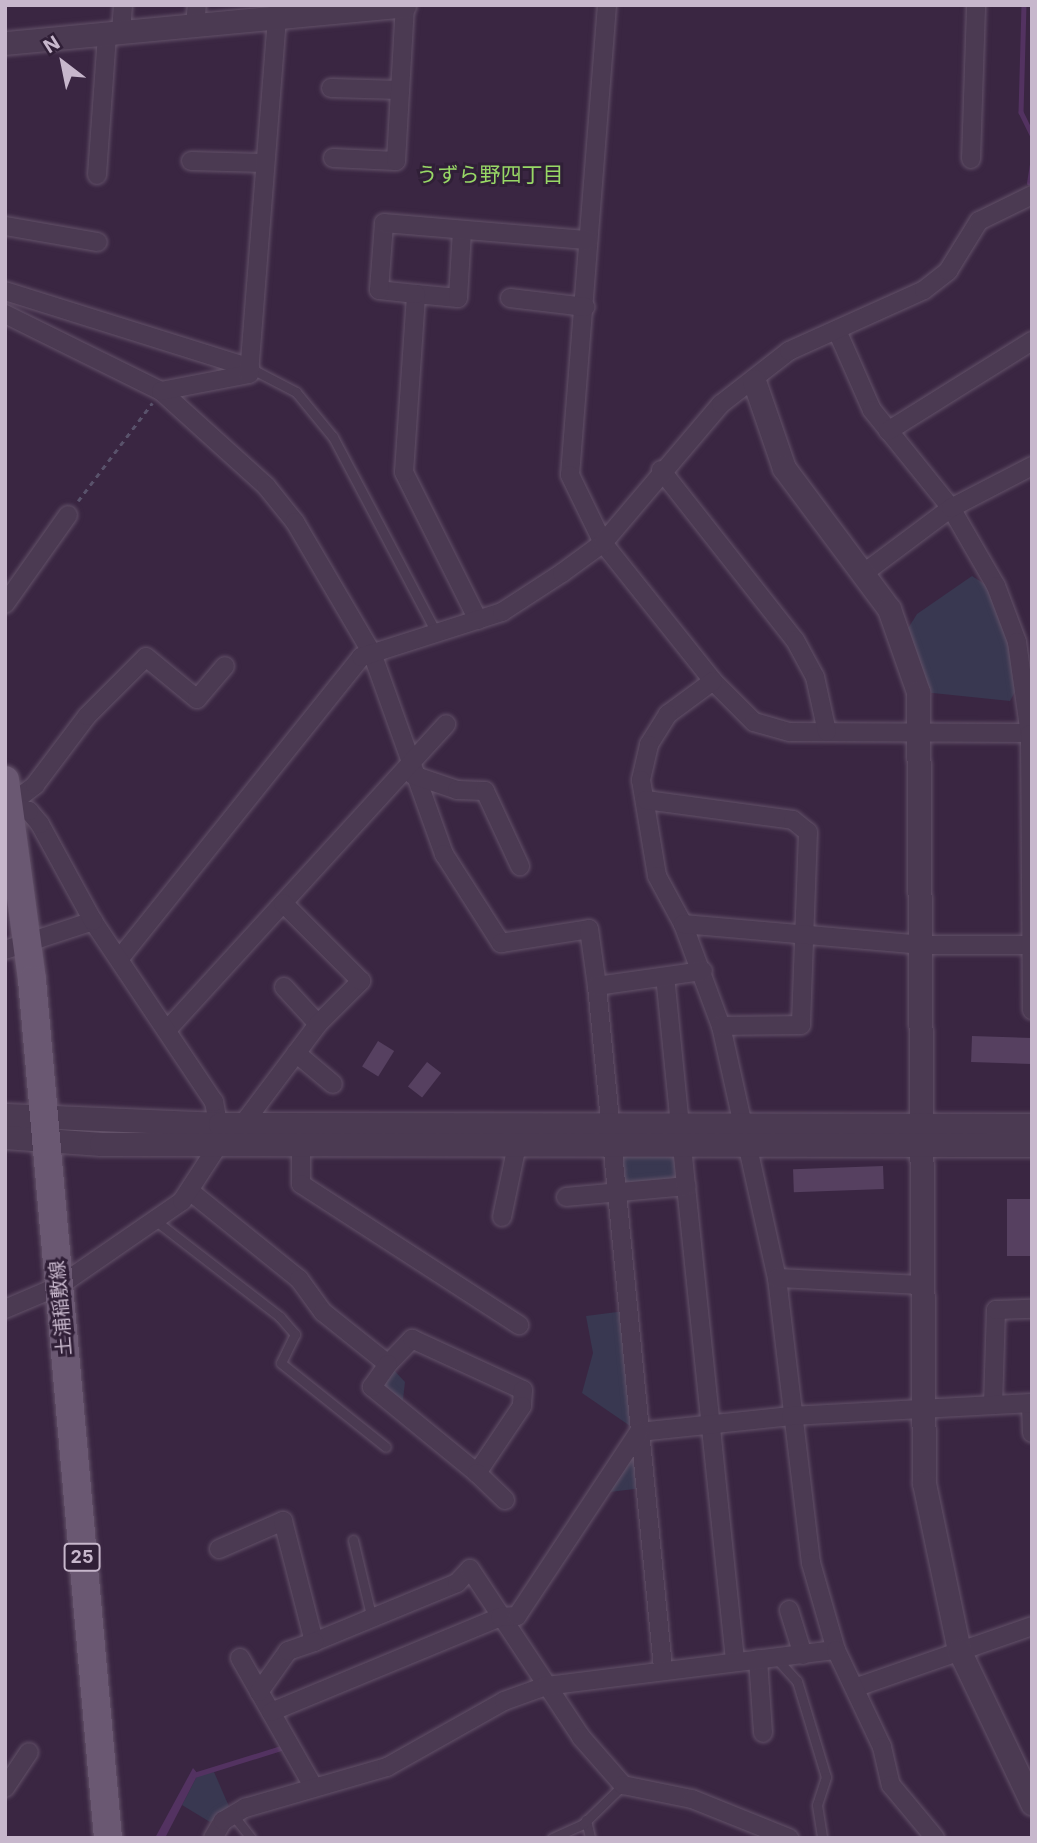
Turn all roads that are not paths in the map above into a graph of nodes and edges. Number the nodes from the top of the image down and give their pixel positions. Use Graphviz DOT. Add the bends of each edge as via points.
graph roads {
  1 [pos="123,5"];
  2 [pos="404,5"];
  3 [pos="607,5"];
  4 [pos="976,5"];
  5 [pos="277,11"];
  6 [pos="196,15"];
  7 [pos="114,34"];
  8 [pos="5,43"];
  9 [pos="331,88"];
  10 [pos="400,90"];
  11 [pos="333,158"];
  12 [pos="971,159"];
  13 [pos="191,161"];
  14 [pos="263,163"];
  15 [pos="97,175"];
  16 [pos="1032,195"];
  17 [pos="5,226"];
  18 [pos="462,229"];
  19 [pos="588,240"];
  20 [pos="98,242"];
  21 [pos="5,291"];
  22 [pos="416,294"];
  23 [pos="510,298"];
  24 [pos="585,307"];
  25 [pos="5,314"];
  26 [pos="838,333"];
  27 [pos="1032,341"];
  28 [pos="250,368"];
  29 [pos="754,381"];
  30 [pos="161,390"];
  31 [pos="888,431"];
  32 [pos="1032,466"];
  33 [pos="662,470"];
  34 [pos="951,508"];
  35 [pos="68,515"];
  36 [pos="603,543"];
  37 [pos="864,573"];
  38 [pos="5,604"];
  39 [pos="478,620"];
  40 [pos="436,632"];
  41 [pos="372,653"];
  42 [pos="225,666"];
  43 [pos="713,681"];
  44 [pos="446,724"];
  45 [pos="922,731"];
  46 [pos="827,732"];
  47 [pos="1031,733"];
  48 [pos="410,770"];
  49 [pos="7,798"];
  50 [pos="646,800"];
  51 [pos="520,866"];
  52 [pos="282,903"];
  53 [pos="93,921"];
  54 [pos="683,925"];
  55 [pos="808,933"];
  56 [pos="923,945"];
  57 [pos="1028,945"];
  58 [pos="17,947"];
  59 [pos="120,958"];
  60 [pos="702,971"];
  61 [pos="665,977"];
  62 [pos="597,986"];
  63 [pos="284,987"];
  64 [pos="1032,1010"];
  65 [pos="318,1024"];
  66 [pos="720,1026"];
  67 [pos="167,1030"];
  68 [pos="296,1053"];
  69 [pos="333,1084"];
  70 [pos="5,1115"];
  71 [pos="1032,1125"];
  72 [pos="228,1130"];
  73 [pos="45,1131"];
  74 [pos="681,1133"];
  75 [pos="741,1133"];
  76 [pos="609,1134"];
  77 [pos="921,1134"];
  78 [pos="5,1137"];
  79 [pos="300,1143"];
  80 [pos="517,1145"];
  81 [pos="1032,1145"];
  82 [pos="686,1186"];
  83 [pos="191,1192"];
  84 [pos="615,1192"];
  85 [pos="566,1197"];
  86 [pos="502,1217"];
  87 [pos="156,1221"];
  88 [pos="776,1278"];
  89 [pos="922,1285"];
  90 [pos="59,1286"];
  91 [pos="5,1309"];
  92 [pos="1032,1310"];
  93 [pos="519,1325"];
  94 [pos="388,1364"];
  95 [pos="1031,1404"];
  96 [pos="993,1405"];
  97 [pos="922,1411"];
  98 [pos="791,1416"];
  99 [pos="713,1424"];
  100 [pos="639,1432"];
  101 [pos="1032,1433"];
  102 [pos="386,1447"];
  103 [pos="477,1474"];
  104 [pos="505,1500"];
  105 [pos="353,1540"];
  106 [pos="219,1549"];
  107 [pos="789,1610"];
  108 [pos="500,1617"];
  109 [pos="372,1619"];
  110 [pos="1032,1626"];
  111 [pos="314,1642"];
  112 [pos="836,1650"];
  113 [pos="959,1650"];
  114 [pos="803,1655"];
  115 [pos="240,1658"];
  116 [pos="767,1658"];
  117 [pos="735,1659"];
  118 [pos="663,1668"];
  119 [pos="546,1686"];
  120 [pos="857,1687"];
  121 [pos="259,1692"];
  122 [pos="271,1712"];
  123 [pos="763,1732"];
  124 [pos="29,1752"];
  125 [pos="623,1785"];
  126 [pos="313,1786"];
  127 [pos="5,1788"];
  128 [pos="1032,1803"];
  129 [pos="233,1815"];
  130 [pos="586,1820"];
  131 [pos="108,1838"];
  132 [pos="213,1838"];
  133 [pos="251,1838"];
  134 [pos="552,1838"];
  135 [pos="590,1838"];
  136 [pos="789,1838"];
  137 [pos="821,1838"];
  138 [pos="936,1838"];
  1 -- 7 [label="street"];
  2 -- 5 [label="street"];
  2 -- 10 [label="street"];
  3 -- 19 [label="street"];
  4 -- 12 [label="street"];
  5 -- 6 [label="street"];
  5 -- 14 [label="street"];
  6 -- 7 [label="street"];
  7 -- 8 [label="street"];
  7 -- 15 [label="street"];
  9 -- 10 [label="street"];
  10 -- 11 [label="street" via="396,161"];
  13 -- 14 [label="street"];
  14 -- 28 [label="street"];
  16 -- 26 [label="street" via="979,221 948,271 924,290"];
  17 -- 20 [label="street"];
  18 -- 19 [label="street"];
  18 -- 22 [label="street" via="458,298"];
  18 -- 22 [label="street" via="383,223 379,290"];
  19 -- 24 [label="street"];
  21 -- 28 [label="street"];
  22 -- 39 [label="street" via="404,472"];
  23 -- 24 [label="street"];
  24 -- 36 [label="street" via="570,475"];
  25 -- 30 [label="street"];
  26 -- 29 [label="street" via="789,351"];
  26 -- 31 [label="street"];
  27 -- 31 [label="street"];
  28 -- 30 [label="street" via="249,374"];
  28 -- 40 [label="lane" via="296,392 333,437"];
  29 -- 33 [label="street" via="721,404"];
  29 -- 37 [label="street" via="784,468"];
  30 -- 41 [label="street" via="266,486 295,522"];
  31 -- 34 [label="street"];
  32 -- 34 [label="street"];
  33 -- 36 [label="street"];
  33 -- 46 [label="street" via="795,640 815,677"];
  34 -- 37 [label="street"];
  34 -- 47 [label="street" via="996,586 1017,642"];
  35 -- 38 [label="street"];
  36 -- 39 [label="street" via="502,612"];
  36 -- 43 [label="street"];
  37 -- 45 [label="street" via="901,632"];
  39 -- 40 [label="street"];
  40 -- 41 [label="street"];
  41 -- 48 [label="street"];
  41 -- 59 [label="street" via="325,695"];
  42 -- 49 [label="street" via="197,699 146,657"];
  43 -- 46 [label="street" via="754,722 773,730"];
  43 -- 50 [label="street" via="668,714 649,744 641,780"];
  44 -- 48 [label="street"];
  45 -- 46 [label="street"];
  45 -- 47 [label="street"];
  45 -- 56 [label="street"];
  47 -- 57 [label="street"];
  48 -- 51 [label="street" via="457,790 485,792"];
  48 -- 52 [label="street"];
  48 -- 62 [label="street" via="444,854 501,943 589,929"];
  49 -- 53 [label="street" via="40,824"];
  49 -- 58 [label="main road, 土浦稲敷線 / 25"];
  50 -- 54 [label="street" via="657,876"];
  50 -- 55 [label="street" via="805,826"];
  52 -- 65 [label="street" via="361,981"];
  52 -- 67 [label="street"];
  53 -- 58 [label="street"];
  53 -- 59 [label="street"];
  54 -- 55 [label="street"];
  54 -- 60 [label="street"];
  55 -- 56 [label="street"];
  55 -- 66 [label="street" via="801,1025"];
  56 -- 57 [label="street"];
  56 -- 77 [label="street"];
  57 -- 64 [label="street"];
  58 -- 73 [label="main road, 土浦稲敷線 / 25"];
  59 -- 67 [label="street"];
  60 -- 61 [label="street"];
  60 -- 66 [label="street"];
  61 -- 62 [label="street"];
  61 -- 74 [label="street"];
  62 -- 76 [label="street"];
  63 -- 65 [label="street"];
  65 -- 68 [label="street"];
  66 -- 75 [label="street"];
  67 -- 72 [label="street"];
  68 -- 69 [label="street"];
  68 -- 72 [label="street"];
  70 -- 73 [label="street"];
  71 -- 77 [label="street"];
  72 -- 73 [label="street"];
  72 -- 76 [label="street"];
  72 -- 79 [label="street"];
  72 -- 83 [label="street"];
  73 -- 78 [label="street"];
  73 -- 90 [label="main road, 土浦稲敷線 / 25"];
  74 -- 75 [label="street"];
  74 -- 76 [label="street"];
  74 -- 82 [label="street"];
  75 -- 77 [label="street"];
  75 -- 88 [label="street"];
  76 -- 80 [label="street"];
  76 -- 84 [label="street"];
  77 -- 81 [label="street"];
  77 -- 89 [label="street"];
  79 -- 80 [label="street"];
  79 -- 93 [label="street" via="301,1184"];
  80 -- 86 [label="street"];
  82 -- 84 [label="street"];
  82 -- 99 [label="street"];
  83 -- 87 [label="street"];
  83 -- 94 [label="street" via="299,1279 323,1312"];
  84 -- 85 [label="street"];
  84 -- 100 [label="street"];
  87 -- 90 [label="street"];
  87 -- 102 [label="lane" via="280,1317 295,1334 281,1363"];
  88 -- 89 [label="street"];
  88 -- 98 [label="street"];
  89 -- 97 [label="street"];
  90 -- 91 [label="street"];
  90 -- 131 [label="main road, 土浦稲敷線 / 25"];
  92 -- 96 [label="street" via="996,1310"];
  94 -- 103 [label="street" via="372,1387"];
  94 -- 103 [label="street" via="412,1339 523,1390 522,1406"];
  95 -- 96 [label="street"];
  95 -- 101 [label="street"];
  96 -- 97 [label="street"];
  97 -- 98 [label="street"];
  97 -- 113 [label="street" via="932,1535"];
  98 -- 99 [label="street"];
  98 -- 112 [label="street" via="811,1563"];
  99 -- 100 [label="street"];
  99 -- 117 [label="street"];
  100 -- 108 [label="street" via="517,1616"];
  100 -- 118 [label="street"];
  103 -- 104 [label="street"];
  105 -- 109 [label="lane"];
  106 -- 111 [label="street" via="283,1521"];
  107 -- 114 [label="street"];
  108 -- 109 [label="street" via="470,1569 457,1583"];
  108 -- 119 [label="street"];
  108 -- 122 [label="street"];
  109 -- 111 [label="street"];
  110 -- 113 [label="street"];
  111 -- 121 [label="street" via="288,1651"];
  112 -- 114 [label="street"];
  112 -- 120 [label="street"];
  113 -- 120 [label="street"];
  113 -- 128 [label="street"];
  114 -- 116 [label="street"];
  115 -- 121 [label="street"];
  116 -- 117 [label="street"];
  116 -- 123 [label="street"];
  116 -- 137 [label="lane" via="797,1681 826,1777 817,1805"];
  117 -- 118 [label="street"];
  118 -- 119 [label="street"];
  119 -- 125 [label="street"];
  119 -- 126 [label="street" via="504,1701 387,1767 346,1783"];
  120 -- 138 [label="street" via="891,1785"];
  121 -- 122 [label="street"];
  122 -- 126 [label="street"];
  124 -- 127 [label="street"];
  125 -- 130 [label="lane"];
  125 -- 136 [label="street" via="692,1799"];
  126 -- 129 [label="street"];
  129 -- 132 [label="street"];
  129 -- 133 [label="lane"];
  130 -- 134 [label="lane"];
  130 -- 135 [label="lane"];
}
